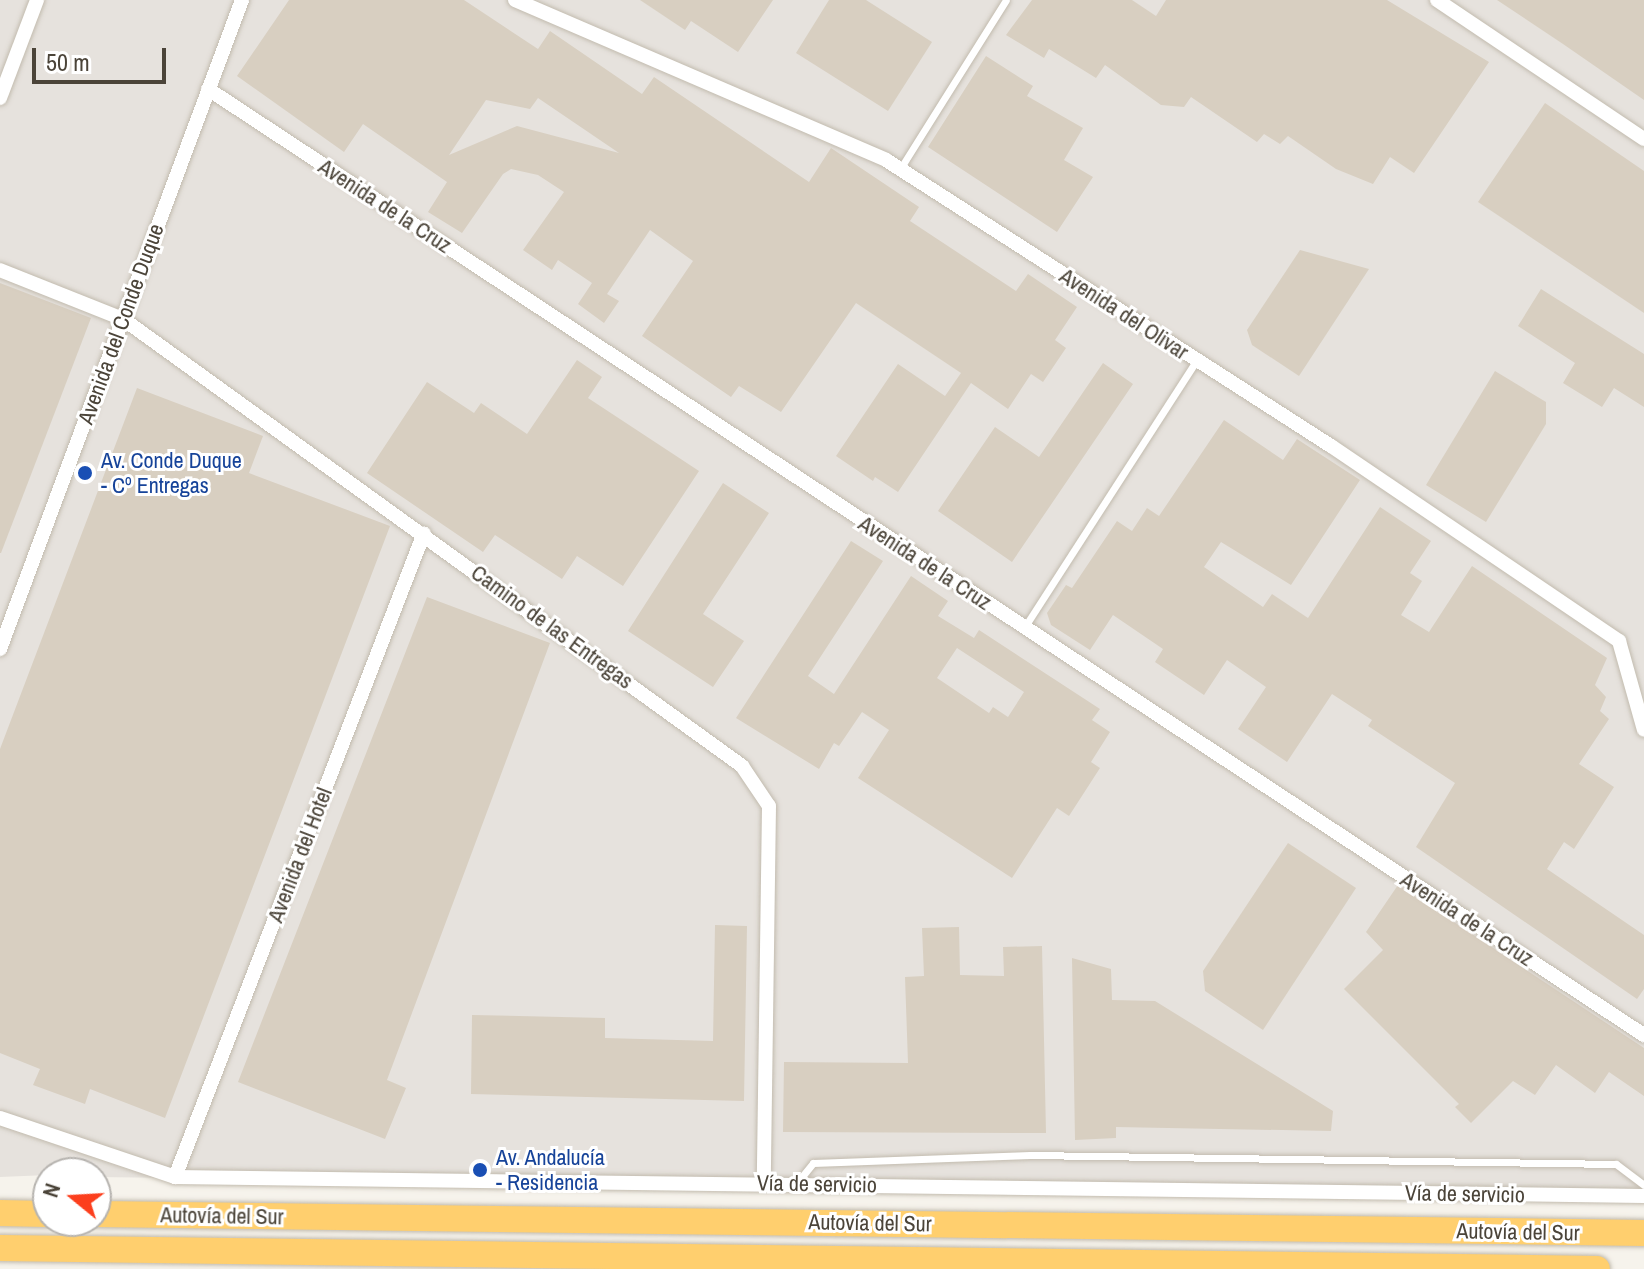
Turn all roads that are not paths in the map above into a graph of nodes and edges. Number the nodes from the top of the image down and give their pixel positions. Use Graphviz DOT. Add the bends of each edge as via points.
graph roads {
  1 [pos="37,0"];
  2 [pos="242,0"];
  3 [pos="515,0"];
  4 [pos="1006,0"];
  5 [pos="1437,0"];
  6 [pos="208,89"];
  7 [pos="0,98"];
  8 [pos="1644,139"];
  9 [pos="900,169"];
  10 [pos="0,270"];
  11 [pos="123,319"];
  12 [pos="1196,361"];
  13 [pos="424,533"];
  14 [pos="1024,628"];
  15 [pos="0,649"];
  16 [pos="1644,730"];
  17 [pos="1644,1035"];
  18 [pos="0,1118"];
  19 [pos="175,1177"];
  20 [pos="764,1183"];
  21 [pos="796,1184"];
  22 [pos="1644,1185"];
  23 [pos="1644,1196"];
  24 [pos="0,1213"];
  25 [pos="32,1214"];
  26 [pos="112,1214"];
  27 [pos="1644,1233"];
  28 [pos="0,1248"];
  29 [pos="1571,1268"];
  30 [pos="1597,1269"];
  1 -- 7 [label="street"];
  2 -- 6 [label="street, Avenida del Conde Duque"];
  3 -- 9 [label="street, Avenida del Olivar"];
  4 -- 9 [label="lane"];
  5 -- 8 [label="street"];
  6 -- 11 [label="street, Avenida del Conde Duque"];
  6 -- 14 [label="street, Avenida de la Cruz"];
  9 -- 12 [label="street, Avenida del Olivar"];
  10 -- 11 [label="street, Camino de las Entregas"];
  11 -- 13 [label="street, Camino de las Entregas"];
  11 -- 15 [label="street, Avenida del Conde Duque"];
  12 -- 14 [label="lane"];
  12 -- 16 [label="street, Avenida del Olivar" via="1619,641"];
  13 -- 19 [label="street, Avenida del Hotel"];
  13 -- 20 [label="street, Camino de las Entregas" via="742,766 769,806"];
  14 -- 17 [label="street, Avenida de la Cruz"];
  18 -- 19 [label="street, Vía de servicio"];
  19 -- 20 [label="street, Vía de servicio"];
  20 -- 21 [label="street, Vía de servicio"];
  21 -- 22 [label="lane" via="813,1163 1030,1155 1616,1164"];
  21 -- 23 [label="street, Vía de servicio"];
  24 -- 25 [label="highway"];
  26 -- 27 [label="highway, Autovía del Sur"];
  28 -- 29 [label="highway, Autovía del Sur"];
  29 -- 30 [label="highway, Autovía del Sur"];
}
